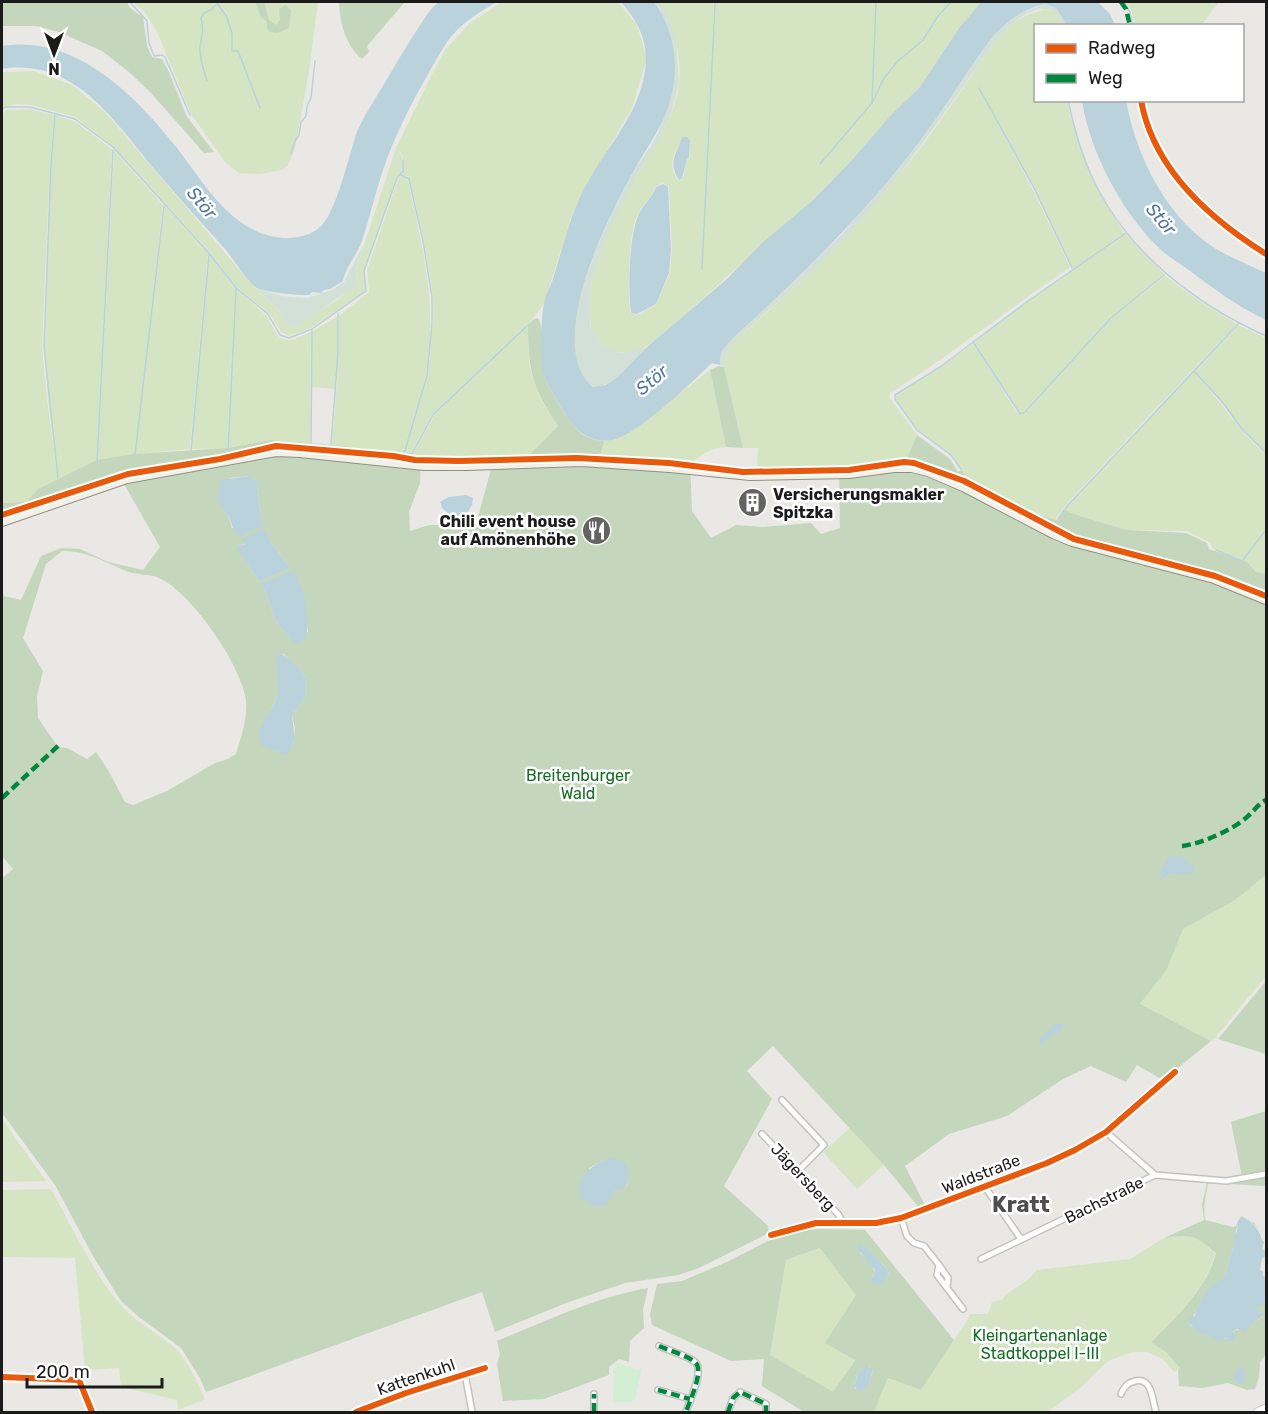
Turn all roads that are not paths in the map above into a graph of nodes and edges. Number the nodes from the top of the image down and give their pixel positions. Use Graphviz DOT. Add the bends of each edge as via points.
graph roads {
  1 [pos="2,522"];
  2 [pos="1266,600"];
  3 [pos="1175,1072"];
  4 [pos="782,1100"];
  5 [pos="1106,1132"];
  6 [pos="762,1134"];
  7 [pos="798,1171"];
  8 [pos="1266,1174"];
  9 [pos="1155,1175"];
  10 [pos="985,1187"];
  11 [pos="901,1218"];
  12 [pos="842,1221"];
  13 [pos="771,1235"];
  14 [pos="1021,1239"];
  15 [pos="981,1259"];
  16 [pos="963,1309"];
  17 [pos="659,1346"];
  18 [pos="485,1368"];
  19 [pos="465,1374"];
  20 [pos="2,1377"];
  21 [pos="658,1390"];
  22 [pos="594,1394"];
  23 [pos="1122,1394"];
  24 [pos="690,1399"];
  25 [pos="1266,1408"];
  26 [pos="92,1413"];
  27 [pos="356,1413"];
  28 [pos="472,1413"];
  29 [pos="594,1413"];
  30 [pos="686,1413"];
  31 [pos="728,1413"];
  32 [pos="766,1413"];
  33 [pos="1156,1413"];
  34 [pos="1257,1413"];
  1 -- 2 [label="main road" via="127,479 268,453 430,466 582,462 750,476 912,468 963,487 1072,542 1214,579"];
  3 -- 5 [label="street, Waldstraße"];
  4 -- 7 [label="street" via="824,1146"];
  5 -- 9 [label="street"];
  5 -- 10 [label="street, Waldstraße" via="1058,1158"];
  6 -- 7 [label="street, Jägersberg"];
  7 -- 12 [label="street, Jägersberg"];
  8 -- 9 [label="street" via="1226,1181"];
  9 -- 14 [label="street, Bachstraße"];
  10 -- 11 [label="street, Waldstraße"];
  10 -- 14 [label="street"];
  11 -- 12 [label="street, Waldstraße" via="876,1223"];
  11 -- 16 [label="street" via="907,1236 924,1246 939,1265 937,1275"];
  12 -- 13 [label="street, Waldstraße" via="816,1223"];
  14 -- 15 [label="street, Bachstraße"];
  17 -- 24 [label="street" via="697,1365 699,1375"];
  18 -- 19 [label="street, Kattenkuhl"];
  19 -- 27 [label="street, Kattenkuhl"];
  19 -- 28 [label="street"];
  20 -- 26 [label="street" via="79,1380"];
  21 -- 24 [label="street"];
  22 -- 29 [label="street"];
  23 -- 33 [label="street" via="1131,1383 1146,1383"];
  24 -- 30 [label="street"];
  25 -- 34 [label="street"];
  31 -- 32 [label="street" via="733,1398 740,1392 766,1404"];
}
